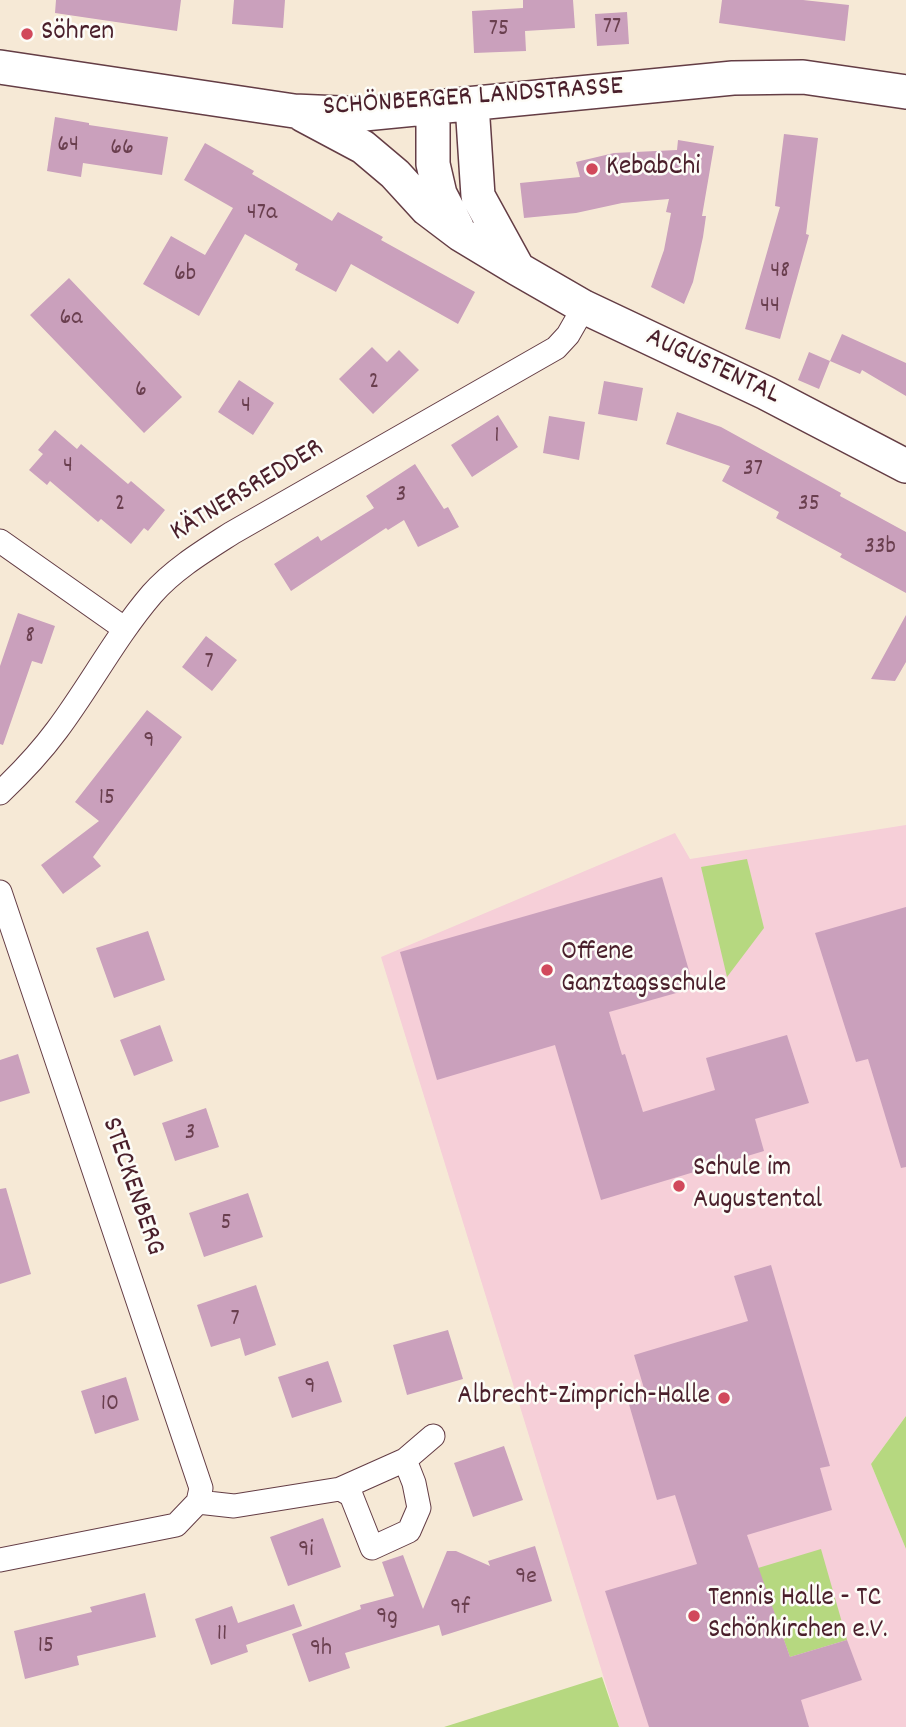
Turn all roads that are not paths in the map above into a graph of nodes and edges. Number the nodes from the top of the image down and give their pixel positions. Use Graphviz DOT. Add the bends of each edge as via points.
graph roads {
  1 [pos="0,67"];
  2 [pos="906,92"];
  3 [pos="472,104"];
  4 [pos="433,108"];
  5 [pos="294,111"];
  6 [pos="460,234"];
  7 [pos="519,269"];
  8 [pos="584,307"];
  9 [pos="906,466"];
  10 [pos="0,541"];
  11 [pos="125,629"];
  12 [pos="0,793"];
  13 [pos="0,892"];
  14 [pos="433,1436"];
  15 [pos="405,1460"];
  16 [pos="340,1489"];
  17 [pos="198,1502"];
  18 [pos="0,1560"];
  1 -- 5 [label="street, SCHÖNBERGER LANDSTRASSE"];
  2 -- 3 [label="street, SCHÖNBERGER LANDSTRASSE" via="826,79 767,76"];
  3 -- 4 [label="street, SCHÖNBERGER LANDSTRASSE"];
  3 -- 7 [label="street" via="478,196"];
  4 -- 5 [label="street, SCHÖNBERGER LANDSTRASSE" via="364,114"];
  4 -- 6 [label="street" via="433,164 440,194"];
  5 -- 6 [label="street, AUGUSTENTAL" via="363,147"];
  6 -- 7 [label="street, AUGUSTENTAL"];
  7 -- 8 [label="street, AUGUSTENTAL"];
  8 -- 9 [label="street, AUGUSTENTAL"];
  8 -- 11 [label="street, KÄTNERSREDDER" via="556,348 190,559 153,593"];
  10 -- 11 [label="street"];
  11 -- 12 [label="street, KÄTNERSREDDER" via="58,729"];
  13 -- 17 [label="street, STECKENBERG" via="201,1488"];
  14 -- 15 [label="street"];
  15 -- 16 [label="street"];
  15 -- 16 [label="street" via="419,1508 409,1531 372,1548 351,1495"];
  16 -- 17 [label="street" via="234,1506"];
  17 -- 18 [label="street" via="176,1525"];
}
